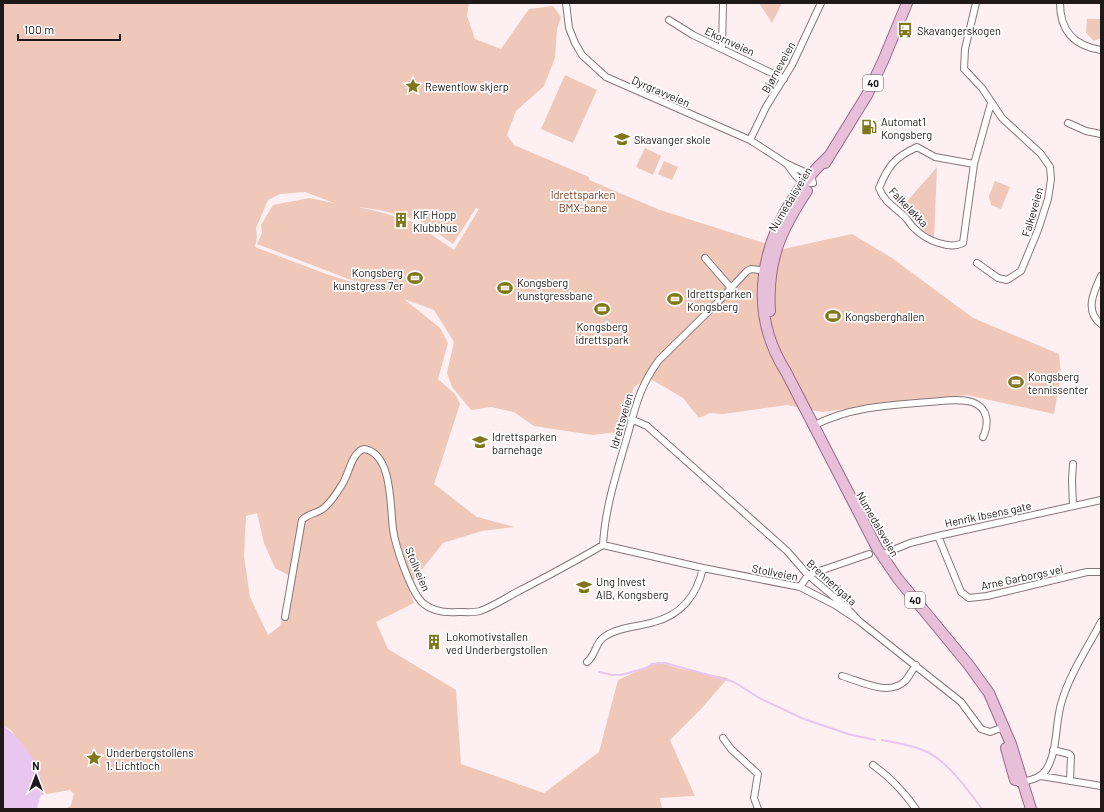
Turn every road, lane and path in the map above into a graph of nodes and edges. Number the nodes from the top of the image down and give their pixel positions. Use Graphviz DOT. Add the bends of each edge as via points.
graph roads {
  1 [pos="566,3"];
  2 [pos="723,3"];
  3 [pos="821,3"];
  4 [pos="907,3"];
  5 [pos="976,3"];
  6 [pos="1060,3"];
  7 [pos="669,20"];
  8 [pos="722,48"];
  9 [pos="1101,50"];
  10 [pos="784,79"];
  11 [pos="991,104"];
  12 [pos="1068,123"];
  13 [pos="1098,134"];
  14 [pos="750,140"];
  15 [pos="787,164"];
  16 [pos="974,164"];
  17 [pos="810,180"];
  18 [pos="705,258"];
  19 [pos="977,264"];
  20 [pos="767,271"];
  21 [pos="1101,276"];
  22 [pos="731,288"];
  23 [pos="1101,324"];
  24 [pos="631,419"];
  25 [pos="813,426"];
  26 [pos="983,438"];
  27 [pos="1073,464"];
  28 [pos="1101,500"];
  29 [pos="1073,506"];
  30 [pos="938,536"];
  31 [pos="603,545"];
  32 [pos="868,554"];
  33 [pos="881,555"];
  34 [pos="703,568"];
  35 [pos="1101,572"];
  36 [pos="808,575"];
  37 [pos="800,587"];
  38 [pos="284,617"];
  39 [pos="860,621"];
  40 [pos="1101,622"];
  41 [pos="587,662"];
  42 [pos="916,665"];
  43 [pos="842,676"];
  44 [pos="1001,728"];
  45 [pos="723,738"];
  46 [pos="1053,750"];
  47 [pos="873,765"];
  48 [pos="1041,776"];
  49 [pos="1070,781"];
  50 [pos="1019,783"];
  51 [pos="1101,786"];
  52 [pos="758,809"];
  53 [pos="916,809"];
  54 [pos="1024,809"];
  55 [pos="1031,809"];
  1 -- 14 [label="street, Dyrgravveien" via="569,28 575,43 582,55 606,77"];
  2 -- 8 [label="street"];
  3 -- 10 [label="street, Bjørneveien"];
  4 -- 17 [label="main road, Numedalsveien / 40" via="867,95 822,170"];
  5 -- 11 [label="street" via="964,69 982,88"];
  6 -- 9 [label="street" via="1064,24 1072,38 1083,46"];
  7 -- 8 [label="street, Ekornveien"];
  8 -- 10 [label="street, Ekornveien"];
  10 -- 14 [label="street, Bjørneveien" via="766,107"];
  11 -- 16 [label="street, Falkeløkka"];
  11 -- 19 [label="street, Falkeveien" via="1002,118 1041,154 1050,167 1051,179 1048,199 1038,230 1021,271 1007,280 998,278"];
  12 -- 13 [label="street"];
  14 -- 15 [label="street, Dyrgravveien"];
  15 -- 17 [label="street, Dyrgravveien"];
  15 -- 17 [label="street, Dyrgravveien" via="797,178"];
  16 -- 16 [label="street, Falkeløkka" via="935,157 917,148 901,154 886,171 879,188 883,197 914,229 929,240 942,244 961,244 964,242"];
  17 -- 20 [label="main road, Numedalsveien / 40" via="782,233"];
  18 -- 22 [label="street"];
  20 -- 22 [label="street, Idrettsveien" via="751,269"];
  20 -- 25 [label="main road, Numedalsveien / 40" via="774,333 786,372"];
  21 -- 23 [label="street" via="1091,300 1093,314"];
  22 -- 24 [label="street, Idrettsveien" via="659,360 639,394"];
  24 -- 31 [label="street, Idrettsveien" via="613,480 604,524"];
  24 -- 36 [label="street, Brennerigata" via="647,426 787,551"];
  25 -- 26 [label="street" via="843,413 876,407 958,400 973,402 982,409 987,417 988,427"];
  25 -- 33 [label="main road, Numedalsveien / 40"];
  27 -- 29 [label="street"];
  28 -- 29 [label="street, Henrik Ibsens gate"];
  29 -- 30 [label="street, Henrik Ibsens gate"];
  30 -- 33 [label="street, Henrik Ibsens gate" via="910,543"];
  30 -- 35 [label="street, Arne Garborgs vei" via="960,592 969,598 1087,572"];
  31 -- 34 [label="street, Stollveien"];
  31 -- 38 [label="street, Stollveien" via="479,611 446,612 432,608 418,597 401,559 393,530 390,490 383,465 368,449 364,449 356,454 344,481 332,499 322,509 302,520"];
  32 -- 36 [label="street"];
  33 -- 44 [label="main road, Numedalsveien / 40" via="989,694"];
  34 -- 37 [label="street, Stollveien"];
  34 -- 41 [label="street" via="688,602 677,612 655,622 630,627 603,637 594,657"];
  36 -- 37 [label="street"];
  36 -- 39 [label="street, Brennerigata"];
  37 -- 39 [label="street, Stollveien"];
  39 -- 42 [label="street, Brennerigata"];
  40 -- 46 [label="street" via="1069,680 1060,705"];
  42 -- 43 [label="street" via="905,681 894,688 884,688"];
  42 -- 44 [label="street, Brennerigata" via="961,702 981,729 990,732"];
  44 -- 50 [label="main road, Numedalsveien / 40" via="1014,752"];
  45 -- 52 [label="street" via="758,774 754,798"];
  46 -- 48 [label="street" via="1046,770"];
  46 -- 49 [label="street" via="1071,756"];
  47 -- 53 [label="street" via="883,772"];
  48 -- 49 [label="street"];
  48 -- 50 [label="street"];
  49 -- 51 [label="street"];
  50 -- 54 [label="main road, Numedalsveien / 40"];
  50 -- 55 [label="main road, Numedalsveien / 40"];
}
